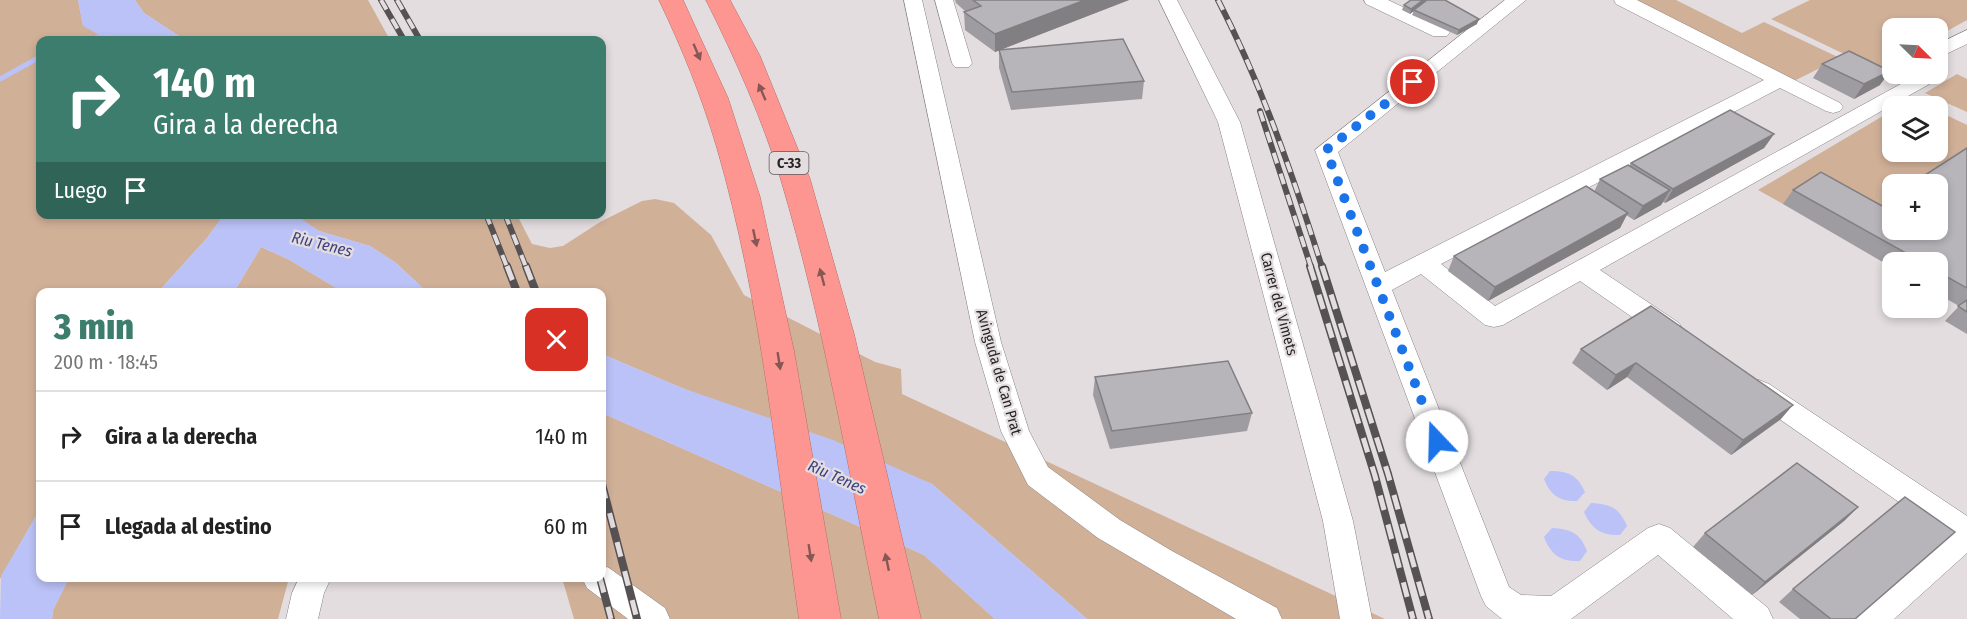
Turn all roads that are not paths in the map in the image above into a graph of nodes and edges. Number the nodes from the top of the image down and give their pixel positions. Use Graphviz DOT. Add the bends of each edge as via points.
graph roads {
  1 [pos="671,0"];
  2 [pos="718,0"];
  3 [pos="913,0"];
  4 [pos="944,0"];
  5 [pos="1168,0"];
  6 [pos="1372,0"];
  7 [pos="1517,0"];
  8 [pos="1623,0"];
  9 [pos="1440,32"];
  10 [pos="1967,36"];
  11 [pos="1948,46"];
  12 [pos="962,63"];
  13 [pos="1779,80"];
  14 [pos="1915,84"];
  15 [pos="1833,106"];
  16 [pos="1423,263"];
  17 [pos="1582,270"];
  18 [pos="1378,286"];
  19 [pos="1690,344"];
  20 [pos="1740,378"];
  21 [pos="1967,534"];
  22 [pos="313,582"];
  23 [pos="603,582"];
  24 [pos="302,619"];
  25 [pos="654,619"];
  26 [pos="820,619"];
  27 [pos="900,619"];
  28 [pos="1266,619"];
  29 [pos="1356,619"];
  30 [pos="1757,619"];
  31 [pos="1871,619"];
  1 -- 26 [label="highway, one-way" via="696,48 724,119 748,203 770,303"];
  27 -- 2 [label="highway, C-33, one-way" via="837,334 791,169 751,67"];
  3 -- 28 [label="street, Avinguda de Can Prat" via="988,342 1015,431 1038,476 1109,529"];
  4 -- 12 [label="street"];
  5 -- 29 [label="street, Carrer del Vimets" via="1229,122 1335,510"];
  6 -- 9 [label="street"];
  7 -- 18 [label="street" via="1326,150"];
  8 -- 13 [label="street"];
  10 -- 11 [label="street"];
  13 -- 15 [label="street"];
  13 -- 16 [label="street"];
  14 -- 17 [label="street"];
  16 -- 17 [label="street" via="1494,318"];
  16 -- 18 [label="street"];
  17 -- 19 [label="street"];
  18 -- 30 [label="street" via="1497,596 1515,610 1556,611 1659,537"];
  20 -- 21 [label="street"];
  21 -- 31 [label="street"];
  22 -- 24 [label="street"];
  23 -- 25 [label="street"];
}
